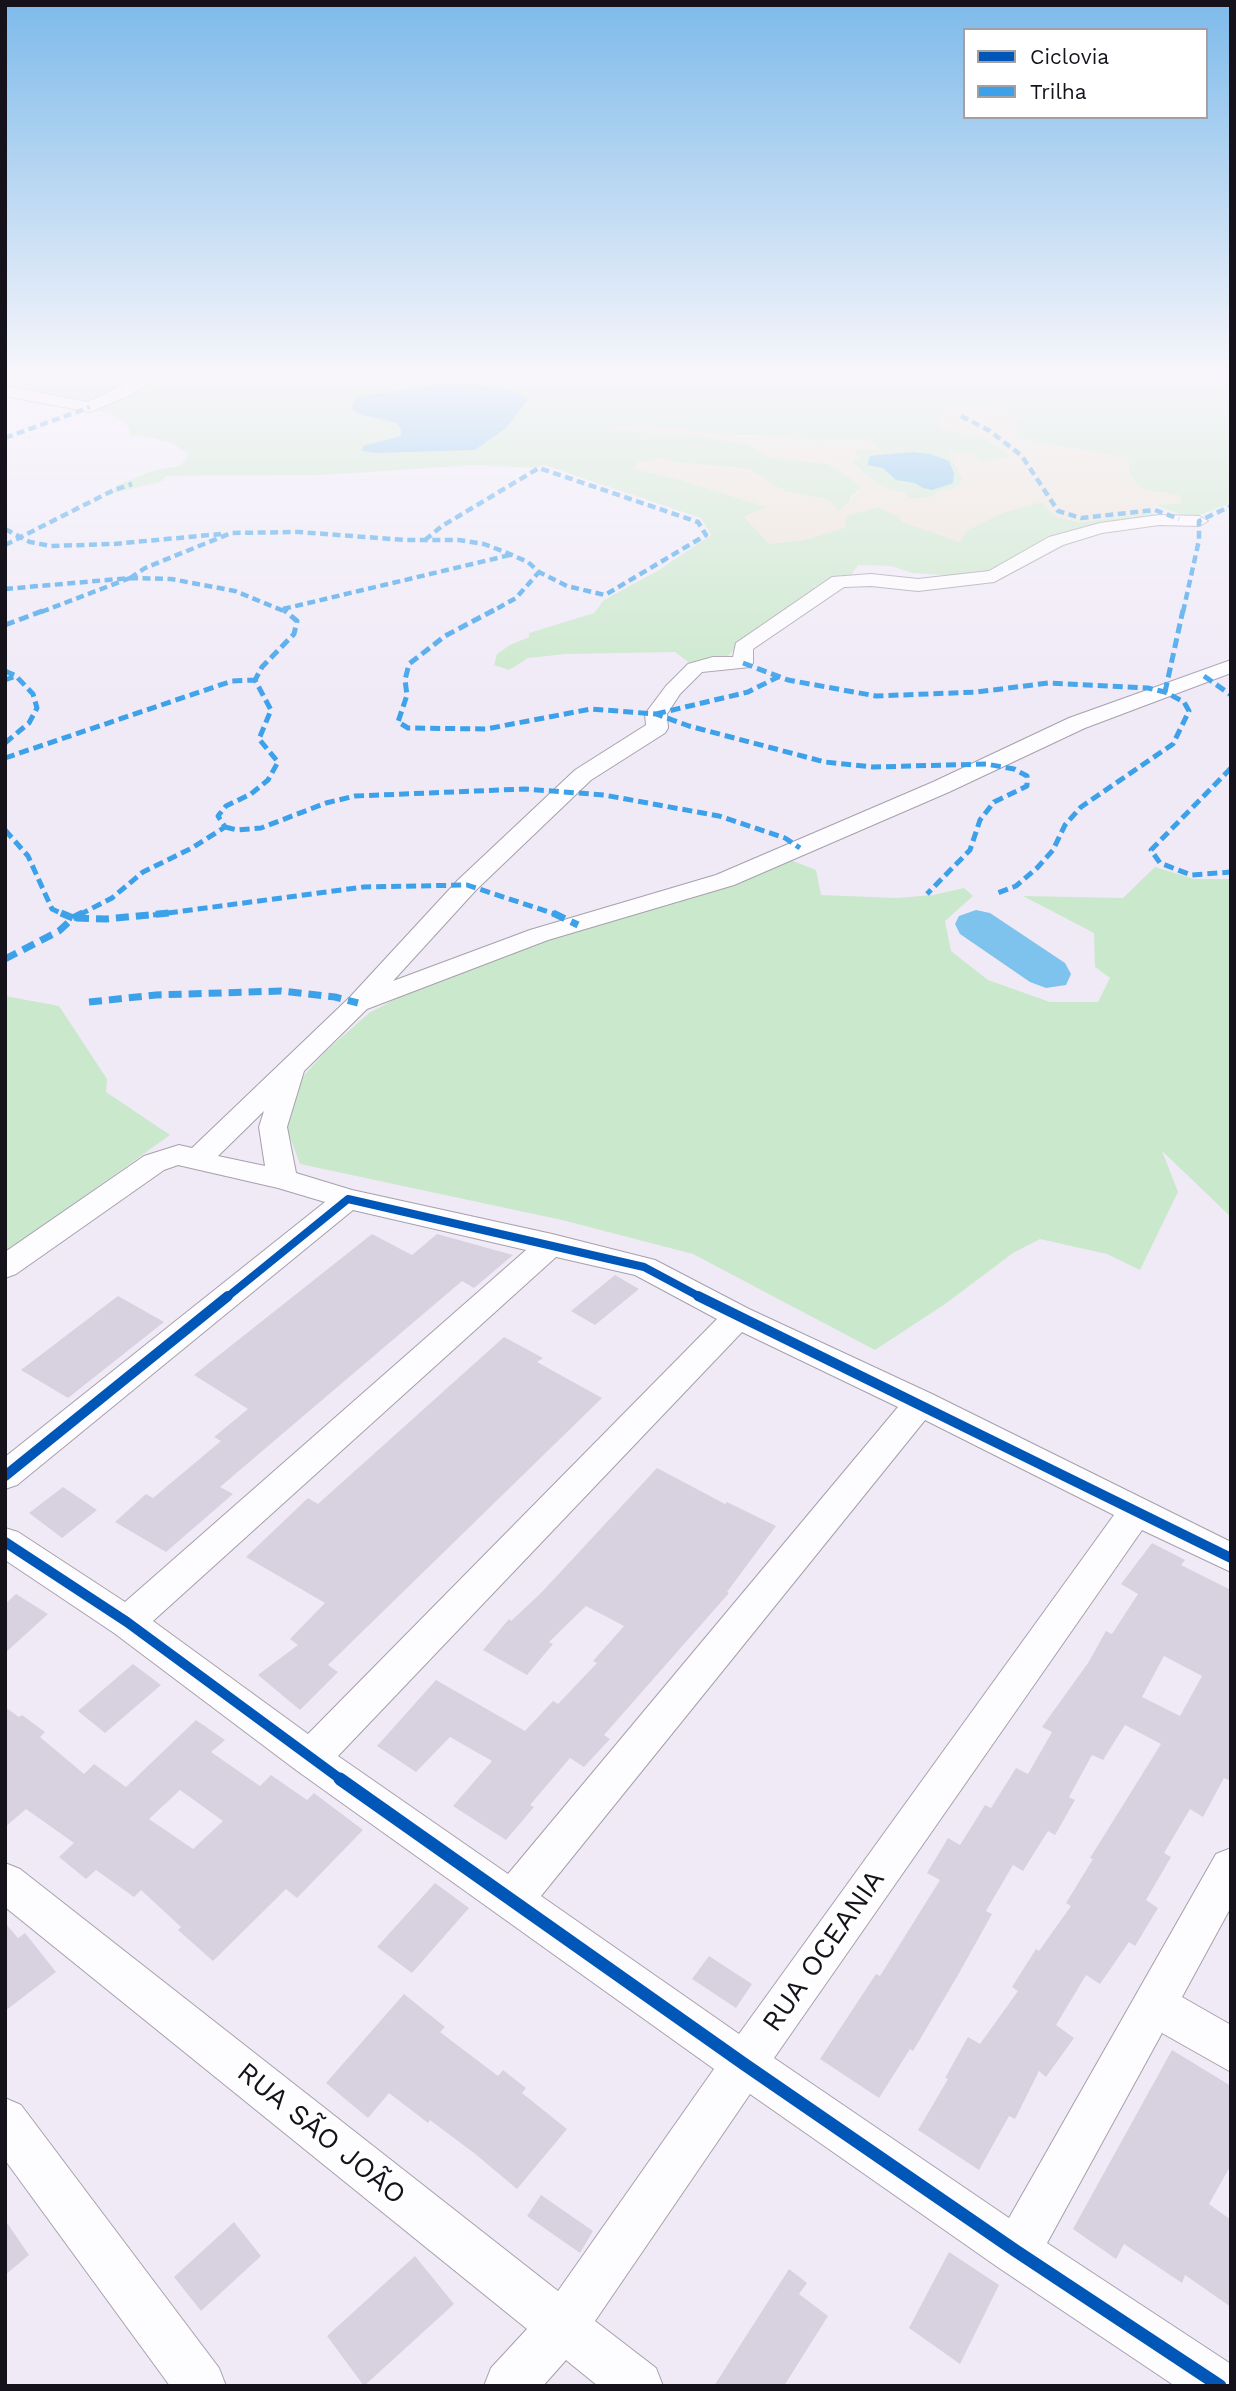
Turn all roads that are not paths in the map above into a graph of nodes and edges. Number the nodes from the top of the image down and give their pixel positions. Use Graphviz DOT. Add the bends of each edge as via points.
graph roads {
  1 [pos="1199,522"];
  2 [pos="1231,666"];
  3 [pos="358,1003"];
  4 [pos="292,1068"];
  5 [pos="196,1161"];
  6 [pos="282,1179"];
  7 [pos="348,1199"];
  8 [pos="552,1244"];
  9 [pos="5,1267"];
  10 [pos="738,1317"];
  11 [pos="920,1404"];
  12 [pos="5,1476"];
  13 [pos="1136,1511"];
  14 [pos="5,1542"];
  15 [pos="1231,1558"];
  16 [pos="127,1622"];
  17 [pos="310,1758"];
  18 [pos="1231,1867"];
  19 [pos="5,1882"];
  20 [pos="513,1899"];
  21 [pos="1156,2006"];
  22 [pos="1231,2050"];
  23 [pos="744,2064"];
  24 [pos="5,2121"];
  25 [pos="1016,2251"];
  26 [pos="562,2327"];
  27 [pos="201,2386"];
  28 [pos="509,2386"];
  29 [pos="638,2386"];
  30 [pos="1220,2386"];
  1 -- 3 [label="street" via="1159,520 1100,528 1056,541 994,576 918,585 839,581 743,647 743,663 695,668 656,714 657,728 583,775 467,885"];
  2 -- 3 [label="street" via="1077,723 725,880 539,935"];
  3 -- 4 [label="street"];
  4 -- 5 [label="street"];
  4 -- 6 [label="street" via="273,1127"];
  5 -- 6 [label="street"];
  5 -- 9 [label="street" via="178,1154 154,1163"];
  6 -- 7 [label="street"];
  7 -- 8 [label="street"];
  7 -- 12 [label="street"];
  8 -- 10 [label="street" via="644,1267"];
  8 -- 16 [label="street"];
  10 -- 11 [label="street"];
  10 -- 17 [label="street"];
  11 -- 13 [label="street"];
  11 -- 20 [label="street"];
  13 -- 15 [label="street"];
  13 -- 23 [label="street, RUA OCEANIA"];
  14 -- 16 [label="street"];
  16 -- 17 [label="street"];
  17 -- 20 [label="street"];
  18 -- 21 [label="street"];
  19 -- 26 [label="street, RUA SÃO JOÃO"];
  20 -- 23 [label="street"];
  21 -- 22 [label="street"];
  21 -- 25 [label="street"];
  23 -- 25 [label="street"];
  23 -- 26 [label="street, RUA OCEANIA"];
  24 -- 27 [label="street"];
  25 -- 30 [label="street"];
  26 -- 28 [label="street, RUA OCEANIA"];
  26 -- 29 [label="street, RUA SÃO JOÃO"];
}
